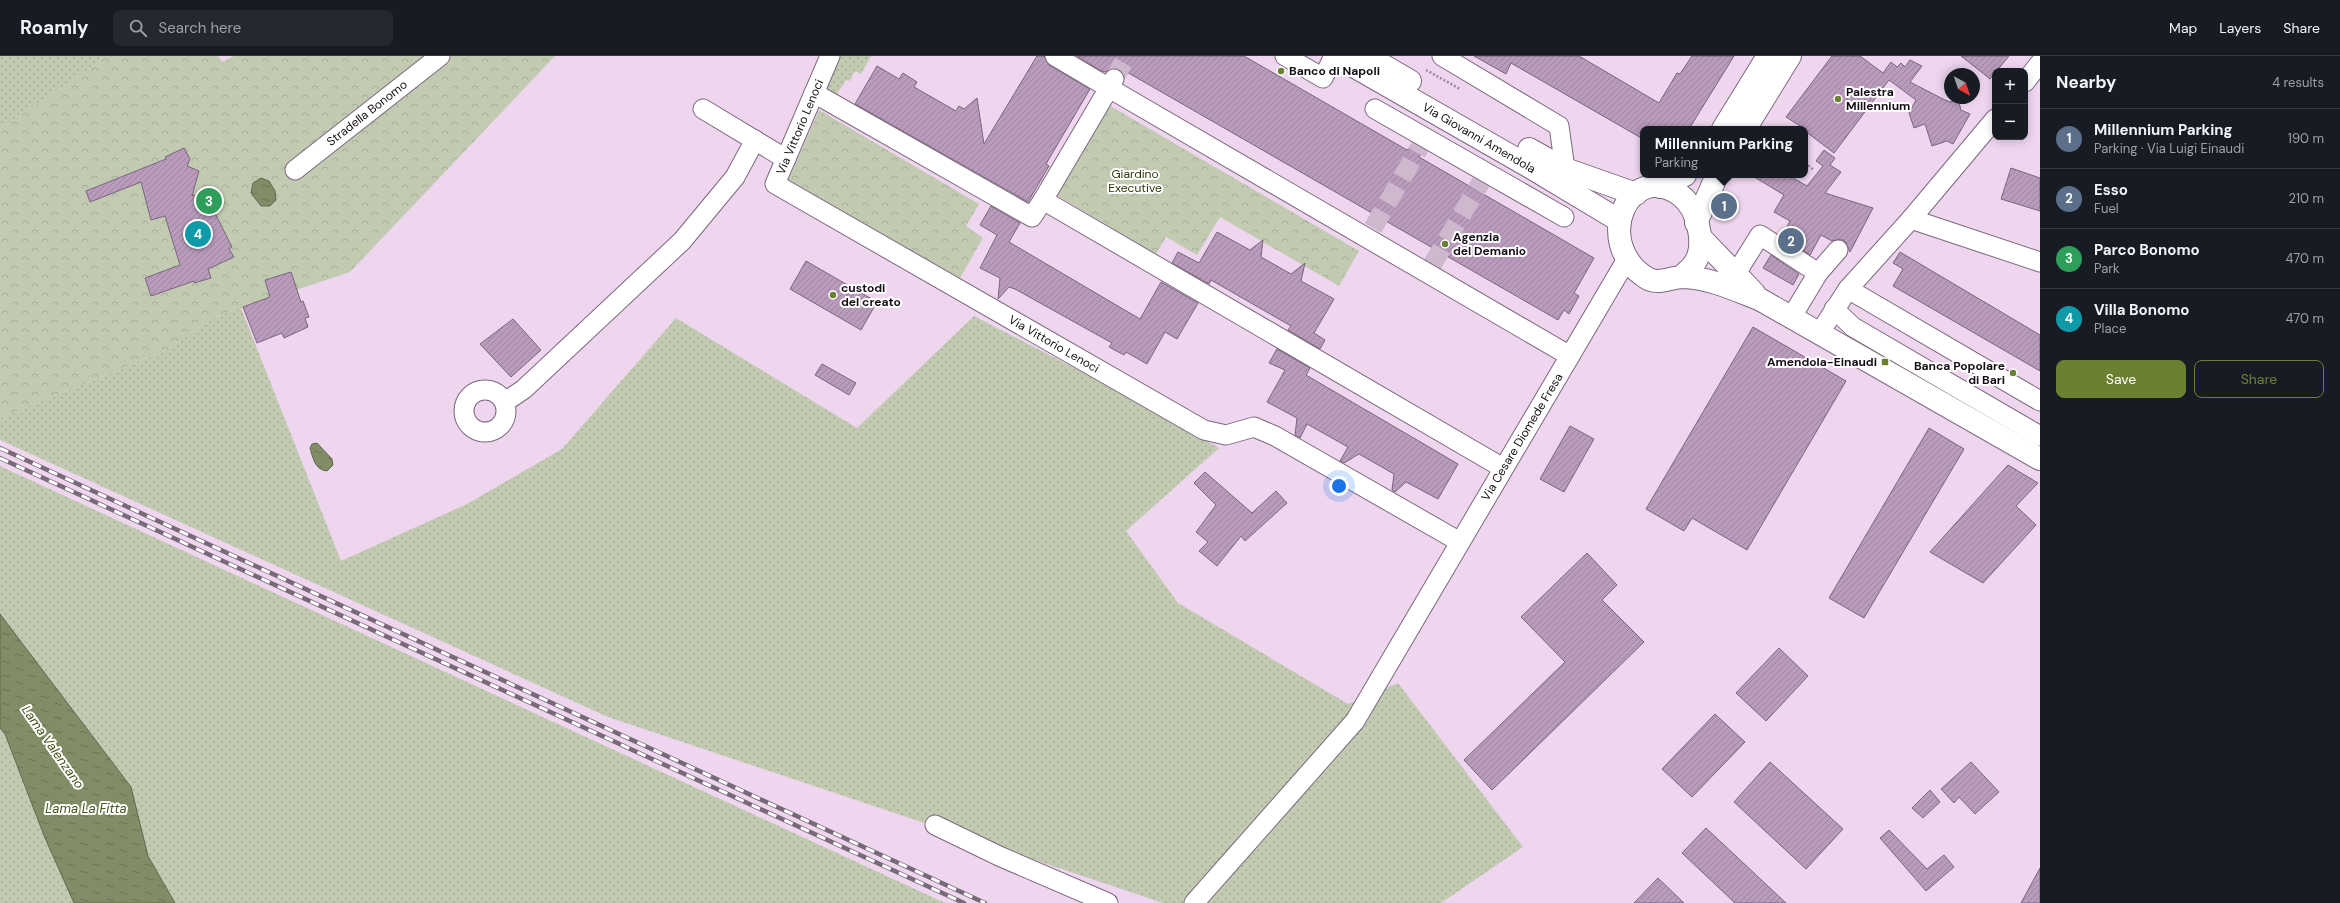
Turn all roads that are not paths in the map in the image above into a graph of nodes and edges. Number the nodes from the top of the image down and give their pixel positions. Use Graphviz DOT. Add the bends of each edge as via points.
graph roads {
  1 [pos="440,56"];
  2 [pos="830,56"];
  3 [pos="1055,56"];
  4 [pos="1285,56"];
  5 [pos="1335,56"];
  6 [pos="1442,56"];
  7 [pos="1768,56"];
  8 [pos="1790,56"];
  9 [pos="1372,57"];
  10 [pos="2040,63"];
  11 [pos="2028,78"];
  12 [pos="1112,84"];
  13 [pos="814,93"];
  14 [pos="703,109"];
  15 [pos="1375,109"];
  16 [pos="1433,112"];
  17 [pos="1992,123"];
  18 [pos="1725,126"];
  19 [pos="1747,126"];
  20 [pos="755,140"];
  21 [pos="1422,140"];
  22 [pos="1498,150"];
  23 [pos="786,159"];
  24 [pos="1530,167"];
  25 [pos="1565,169"];
  26 [pos="294,170"];
  27 [pos="1483,177"];
  28 [pos="1679,178"];
  29 [pos="1716,178"];
  30 [pos="1661,187"];
  31 [pos="1517,190"];
  32 [pos="1636,194"];
  33 [pos="1043,200"];
  34 [pos="1564,217"];
  35 [pos="1911,219"];
  36 [pos="1620,221"];
  37 [pos="1698,230"];
  38 [pos="1838,250"];
  39 [pos="1627,259"];
  40 [pos="2040,262"];
  41 [pos="1818,273"];
  42 [pos="1735,275"];
  43 [pos="1681,277"];
  44 [pos="1848,290"];
  45 [pos="1761,300"];
  46 [pos="1834,309"];
  47 [pos="1791,318"];
  48 [pos="1819,334"];
  49 [pos="1570,356"];
  50 [pos="2040,401"];
  51 [pos="505,402"];
  52 [pos="2040,436"];
  53 [pos="2040,459"];
  54 [pos="1503,468"];
  55 [pos="1460,542"];
  56 [pos="935,825"];
  57 [pos="1108,903"];
  58 [pos="1194,903"];
  1 -- 26 [label="street, Stradella Bonomo"];
  2 -- 13 [label="street, Via Vittorio Lenoci"];
  3 -- 12 [label="street"];
  4 -- 5 [label="street" via="1323,78"];
  5 -- 16 [label="main road, Via Giovanni Amendola"];
  6 -- 25 [label="street" via="1559,126"];
  7 -- 18 [label="main road"];
  8 -- 19 [label="main road"];
  9 -- 25 [label="main road, Via Giovanni Amendola"];
  10 -- 11 [label="street"];
  12 -- 33 [label="street"];
  12 -- 49 [label="street" via="1370,232"];
  13 -- 23 [label="street, Via Vittorio Lenoci"];
  13 -- 33 [label="street" via="1032,217"];
  14 -- 20 [label="street"];
  15 -- 21 [label="street"];
  16 -- 21 [label="street"];
  16 -- 22 [label="main road, Via Giovanni Amendola"];
  17 -- 35 [label="street"];
  20 -- 23 [label="street"];
  20 -- 51 [label="street" via="734,177 682,241 524,389"];
  21 -- 27 [label="street"];
  22 -- 24 [label="main road, Via Giovanni Amendola"];
  22 -- 27 [label="street"];
  23 -- 55 [label="street, Via Vittorio Lenoci" via="775,184 1197,426 1226,436 1254,427 1275,436"];
  24 -- 31 [label="street"];
  24 -- 36 [label="main road, Via Giovanni Amendola"];
  25 -- 32 [label="main road, Via Giovanni Amendola"];
  27 -- 31 [label="street"];
  28 -- 30 [label="main road"];
  29 -- 37 [label="main road"];
  30 -- 32 [label="main road" via="1646,188"];
  30 -- 37 [label="main road" via="1674,191 1690,205"];
  31 -- 34 [label="street"];
  32 -- 36 [label="main road" via="1622,208"];
  33 -- 54 [label="street"];
  35 -- 40 [label="street"];
  35 -- 44 [label="street"];
  36 -- 39 [label="main road" via="1618,230"];
  37 -- 42 [label="main road"];
  37 -- 43 [label="main road" via="1700,251 1694,264"];
  38 -- 41 [label="street"];
  39 -- 43 [label="main road" via="1646,278 1664,282"];
  39 -- 49 [label="street, Via Cesare Diomede Fresa"];
  41 -- 42 [label="street" via="1760,235"];
  41 -- 47 [label="street"];
  42 -- 45 [label="main road"];
  43 -- 45 [label="main road" via="1713,281"];
  44 -- 46 [label="street"];
  44 -- 50 [label="street"];
  45 -- 47 [label="main road"];
  46 -- 48 [label="street"];
  46 -- 52 [label="street" via="1853,327"];
  47 -- 48 [label="main road"];
  48 -- 53 [label="main road"];
  49 -- 54 [label="street, Via Cesare Diomede Fresa"];
  54 -- 55 [label="street, Via Cesare Diomede Fresa"];
  55 -- 58 [label="street, Via Cesare Diomede Fresa" via="1355,721"];
  56 -- 57 [label="street"];
}
